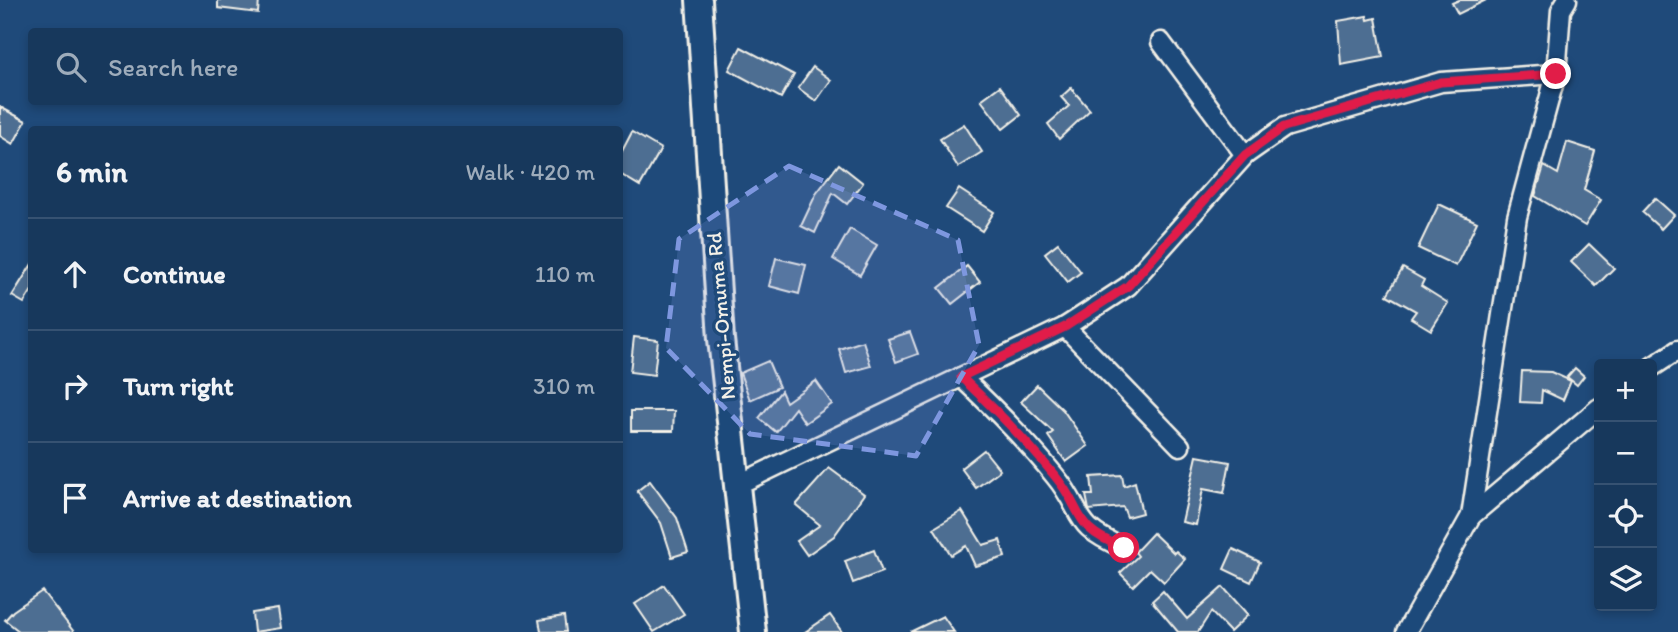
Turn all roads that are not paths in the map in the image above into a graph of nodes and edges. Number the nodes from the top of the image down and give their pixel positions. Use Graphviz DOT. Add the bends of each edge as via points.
graph roads {
  1 [pos="699,0"];
  2 [pos="1561,3"];
  3 [pos="1161,42"];
  4 [pos="1556,74"];
  5 [pos="1245,155"];
  6 [pos="1065,327"];
  7 [pos="1678,350"];
  8 [pos="1657,365"];
  9 [pos="961,377"];
  10 [pos="1594,412"];
  11 [pos="1180,446"];
  12 [pos="737,485"];
  13 [pos="1471,516"];
  14 [pos="1124,548"];
  15 [pos="753,632"];
  16 [pos="1406,632"];
  1 -- 12 [label="street, Nempi-Omuma Rd" via="721,339"];
  2 -- 4 [label="street"];
  3 -- 5 [label="street"];
  4 -- 5 [label="street" via="1441,82 1284,127"];
  4 -- 13 [label="street" via="1517,217"];
  5 -- 6 [label="street" via="1128,286"];
  6 -- 9 [label="street"];
  6 -- 11 [label="street"];
  7 -- 8 [label="street"];
  9 -- 12 [label="street"];
  9 -- 14 [label="street" via="1014,427 1058,479 1082,523 1100,538"];
  10 -- 13 [label="street"];
  12 -- 15 [label="street, Nempi-Omuma Rd"];
  13 -- 16 [label="street"];
}
